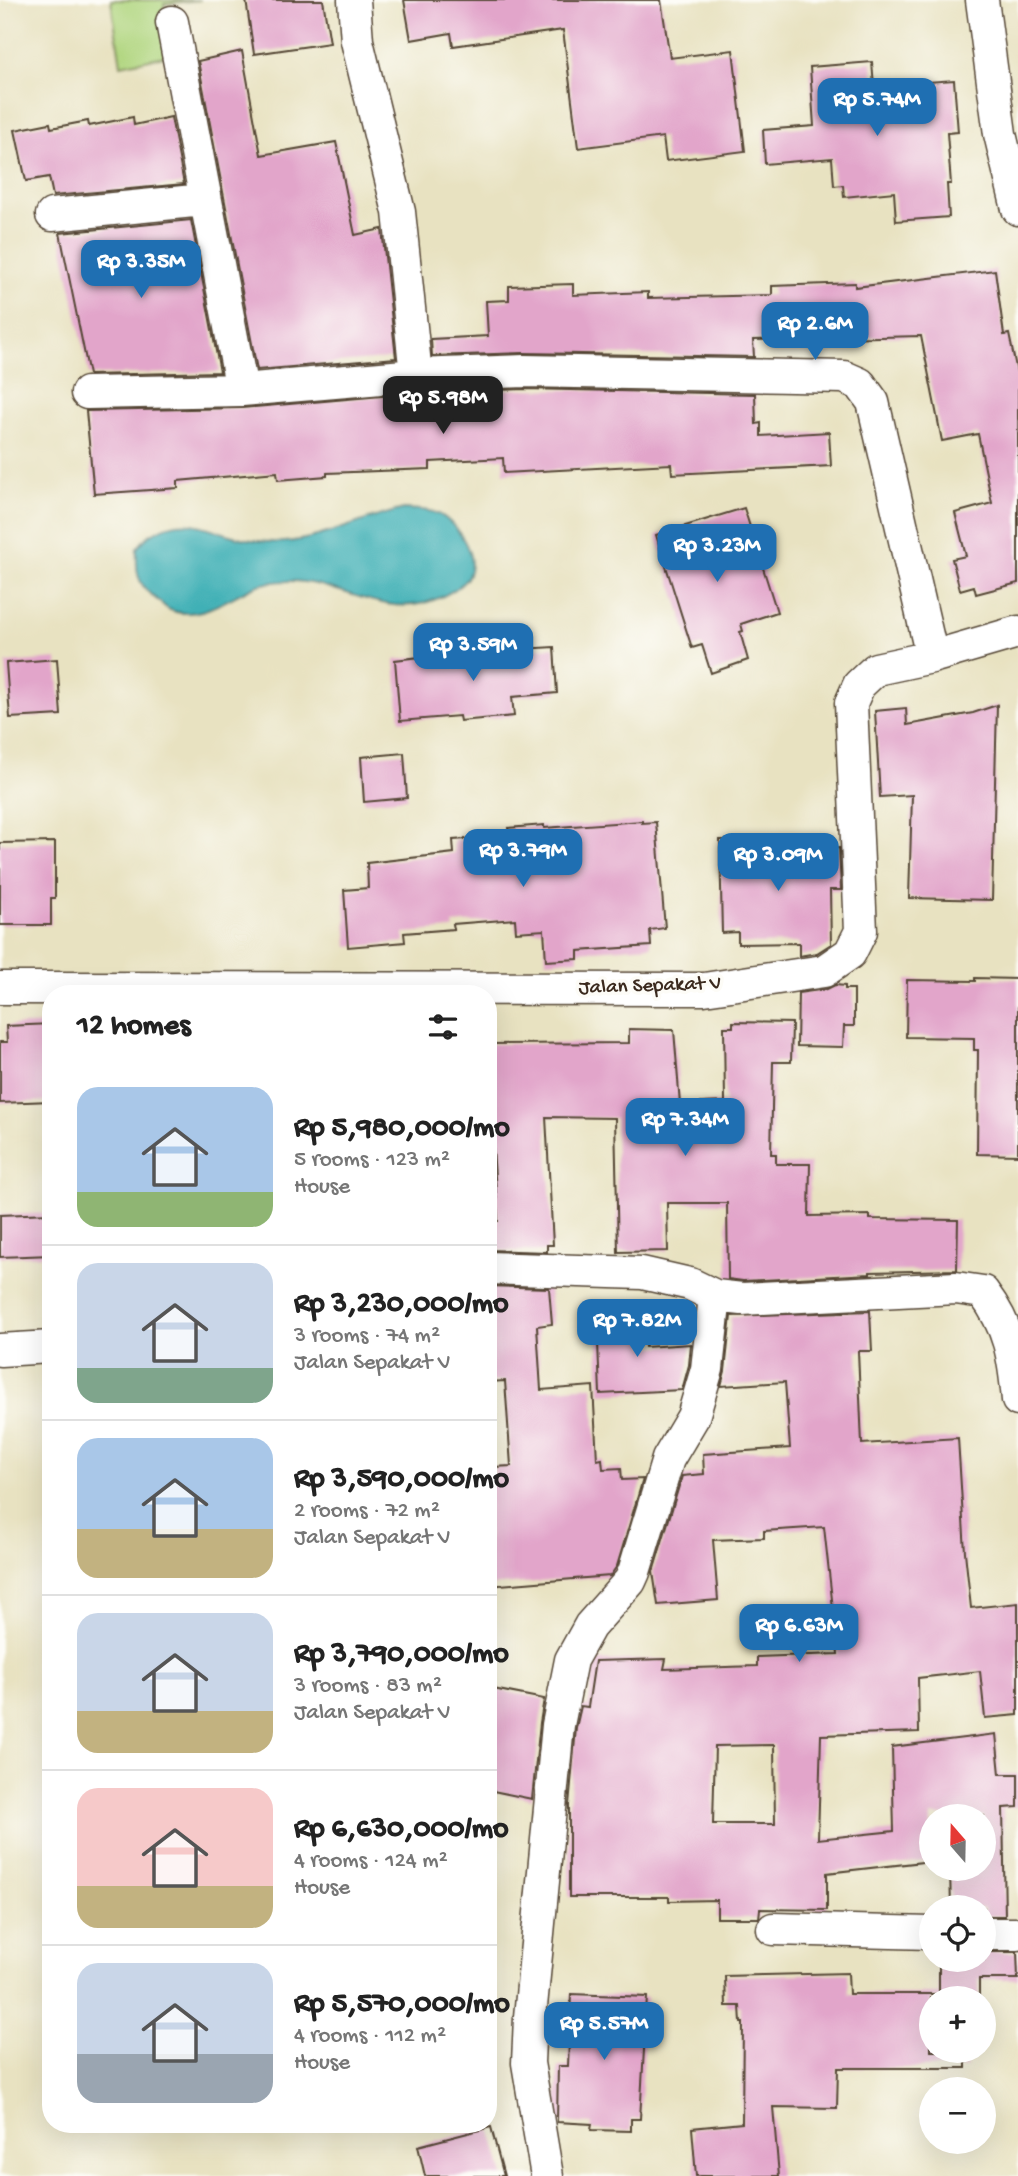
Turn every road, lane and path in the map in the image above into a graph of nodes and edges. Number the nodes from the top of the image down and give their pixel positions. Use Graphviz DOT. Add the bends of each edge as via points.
graph roads {
  1 [pos="354,0"];
  2 [pos="982,0"];
  3 [pos="172,22"];
  4 [pos="204,200"];
  5 [pos="1018,209"];
  6 [pos="52,215"];
  7 [pos="416,375"];
  8 [pos="242,390"];
  9 [pos="87,393"];
  10 [pos="1018,632"];
  11 [pos="932,657"];
  12 [pos="0,988"];
  13 [pos="42,988"];
  14 [pos="497,992"];
  15 [pos="497,1268"];
  16 [pos="715,1296"];
  17 [pos="42,1348"];
  18 [pos="0,1350"];
  19 [pos="1018,1400"];
  20 [pos="773,1929"];
  21 [pos="919,1933"];
  22 [pos="996,1934"];
  23 [pos="1018,1934"];
  24 [pos="547,2176"];
  1 -- 7 [label="street" via="357,41 399,212"];
  2 -- 5 [label="street" via="1000,134"];
  3 -- 4 [label="street"];
  4 -- 6 [label="street"];
  4 -- 8 [label="street"];
  7 -- 8 [label="street"];
  7 -- 11 [label="street" via="524,371 798,375 844,377 860,384 873,402"];
  8 -- 9 [label="street"];
  10 -- 11 [label="street, Jalan Sepakat V"];
  11 -- 14 [label="street, Jalan Sepakat V" via="876,669 859,685 851,703 862,931 850,953 824,971 704,989"];
  12 -- 13 [label="street, Jalan Sepakat V"];
  15 -- 16 [label="street" via="642,1273 690,1284"];
  16 -- 19 [label="street" via="742,1299 956,1287 983,1292 1006,1328"];
  16 -- 24 [label="street" via="707,1369 692,1417 667,1459 630,1581 590,1626 571,1660 558,1726 528,2063"];
  17 -- 18 [label="street"];
  20 -- 21 [label="street"];
  22 -- 23 [label="street"];
}
